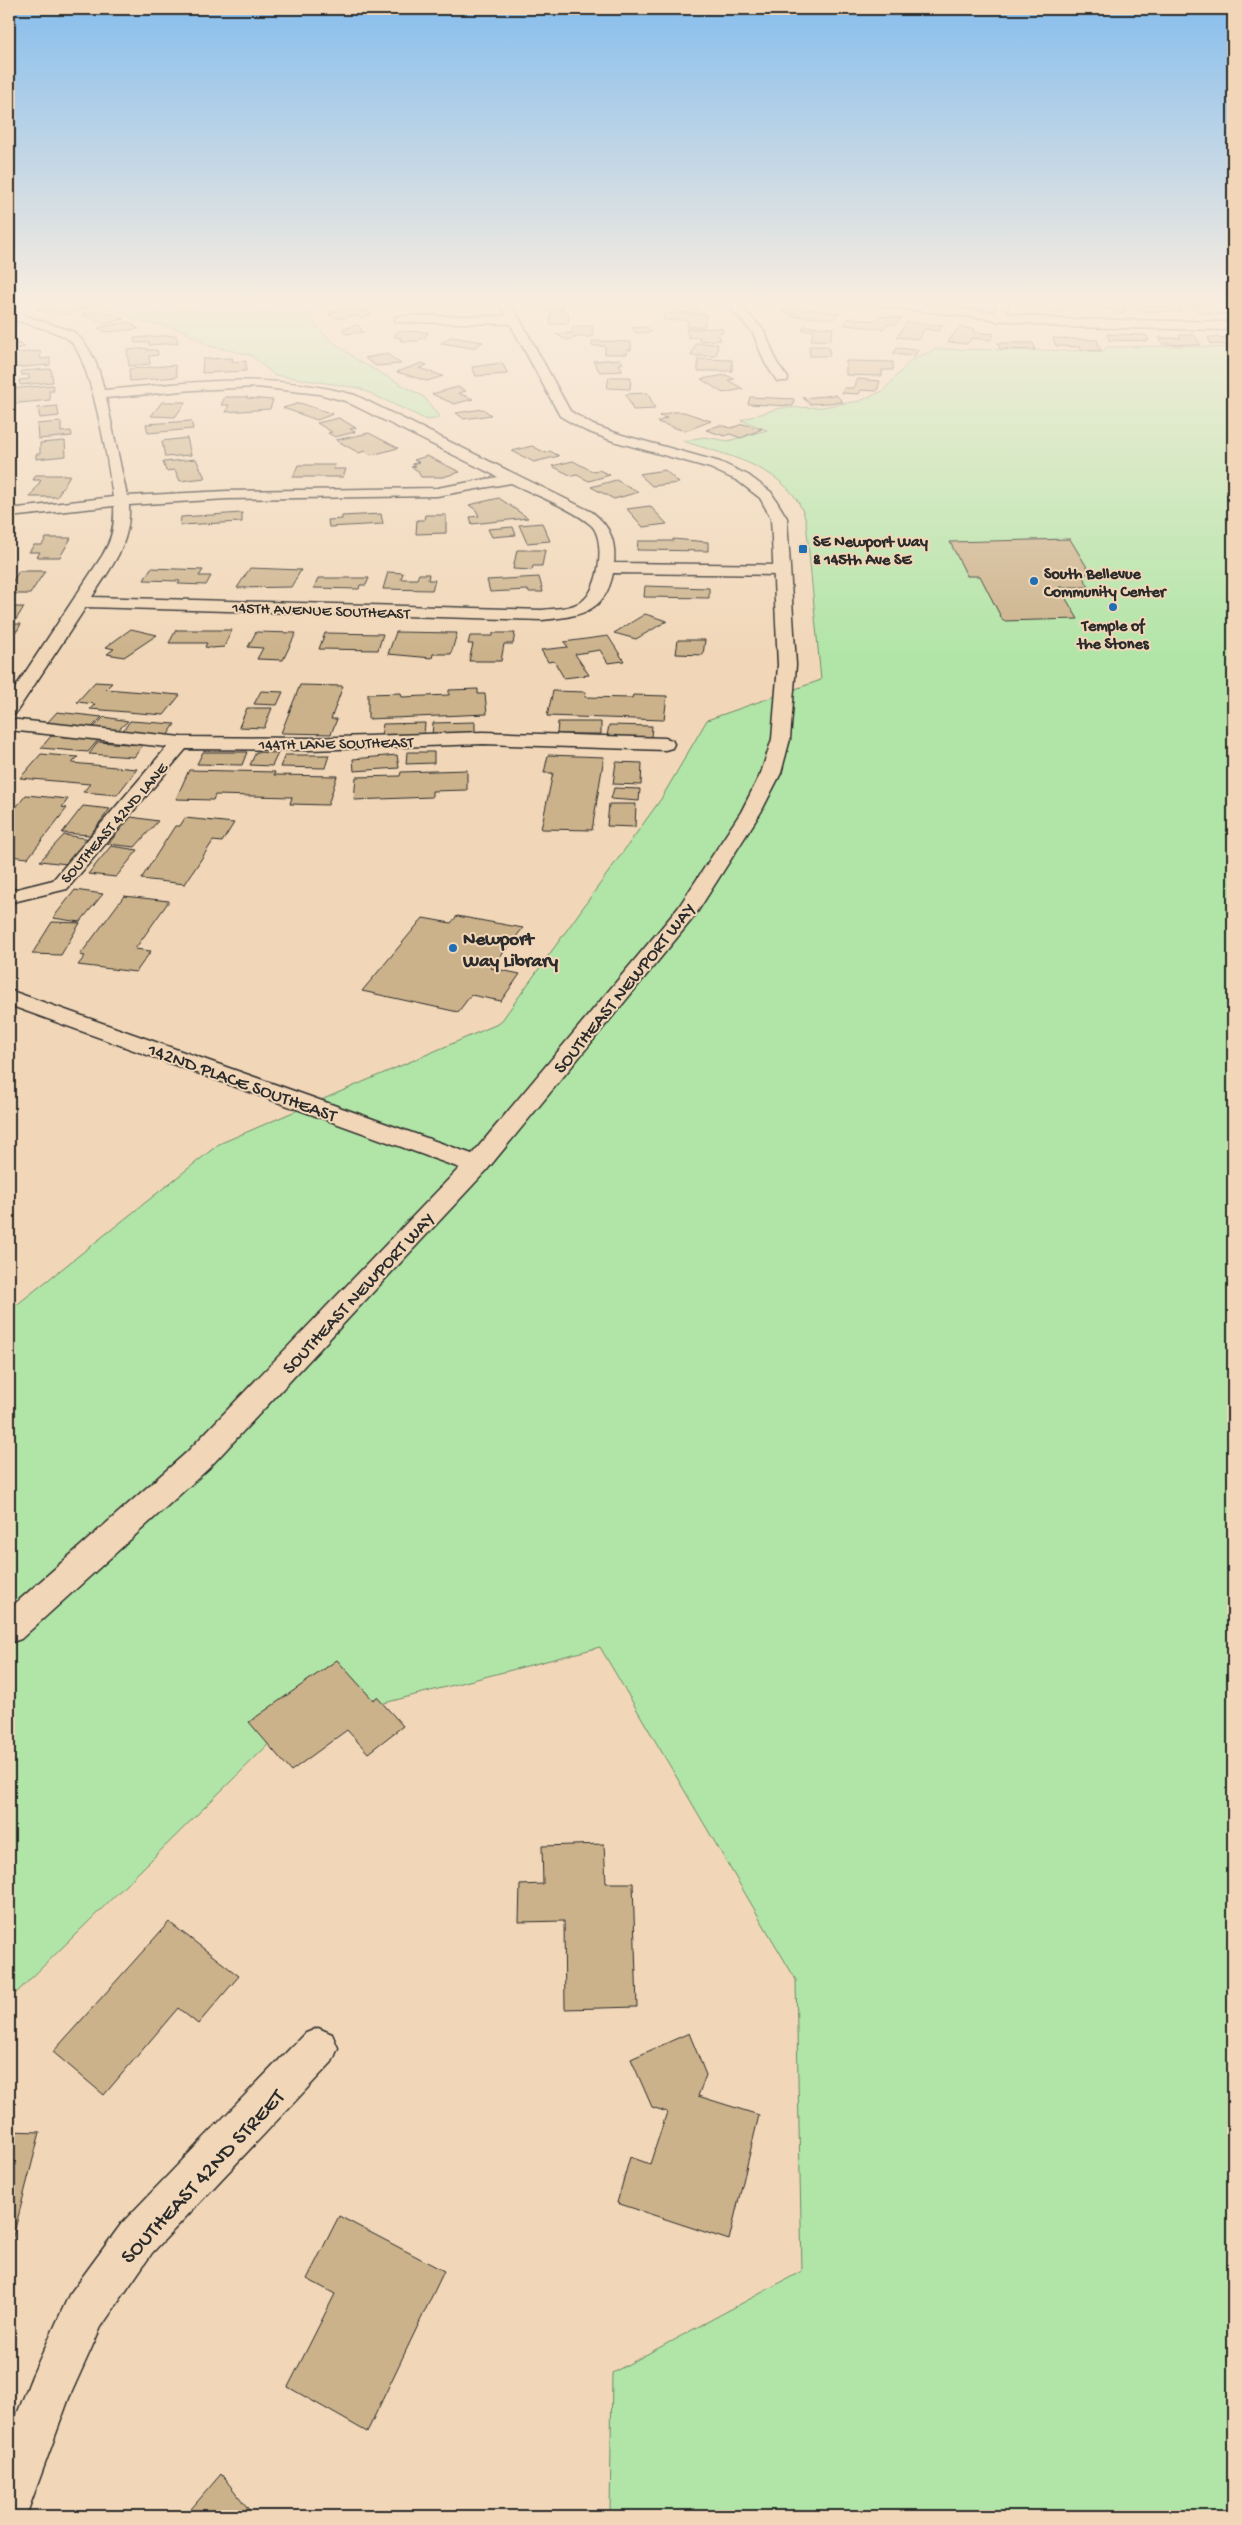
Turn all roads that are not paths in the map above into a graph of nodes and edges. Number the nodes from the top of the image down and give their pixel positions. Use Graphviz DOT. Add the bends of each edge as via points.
graph roads {
  1 [pos="103,421"];
  2 [pos="395,421"];
  3 [pos="575,421"];
  4 [pos="510,479"];
  5 [pos="120,501"];
  6 [pos="9,512"];
  7 [pos="607,568"];
  8 [pos="781,570"];
  9 [pos="81,602"];
  10 [pos="9,710"];
  11 [pos="9,724"];
  12 [pos="181,743"];
  13 [pos="665,744"];
  14 [pos="9,897"];
  15 [pos="9,997"];
  16 [pos="477,1165"];
  17 [pos="9,1629"];
  18 [pos="318,2048"];
  19 [pos="9,2499"];
  1 -- 5 [label="street"];
  2 -- 4 [label="street"];
  3 -- 8 [label="street, SOUTHEAST NEWPORT WAY" via="606,436 718,466 742,478 768,498 779,518"];
  4 -- 5 [label="street" via="406,494 253,494"];
  4 -- 7 [label="street" via="566,504 597,523 603,532"];
  5 -- 6 [label="street"];
  5 -- 9 [label="street" via="122,529 118,543"];
  7 -- 8 [label="street"];
  7 -- 9 [label="street, 145TH AVENUE SOUTHEAST" via="598,596 578,609 561,613 522,615"];
  8 -- 16 [label="street, SOUTHEAST NEWPORT WAY" via="786,647 784,710 771,773 751,812 686,912"];
  9 -- 10 [label="street"];
  11 -- 12 [label="street, 144TH LANE SOUTHEAST"];
  12 -- 13 [label="street, 144TH LANE SOUTHEAST" via="310,744 484,738"];
  12 -- 14 [label="street, SOUTHEAST 42ND LANE" via="60,885"];
  15 -- 16 [label="street, 142ND PLACE SOUTHEAST"];
  16 -- 17 [label="street, SOUTHEAST NEWPORT WAY" via="197,1461"];
  18 -- 19 [label="street, SOUTHEAST 42ND STREET" via="137,2238 85,2311 48,2392"];
}
